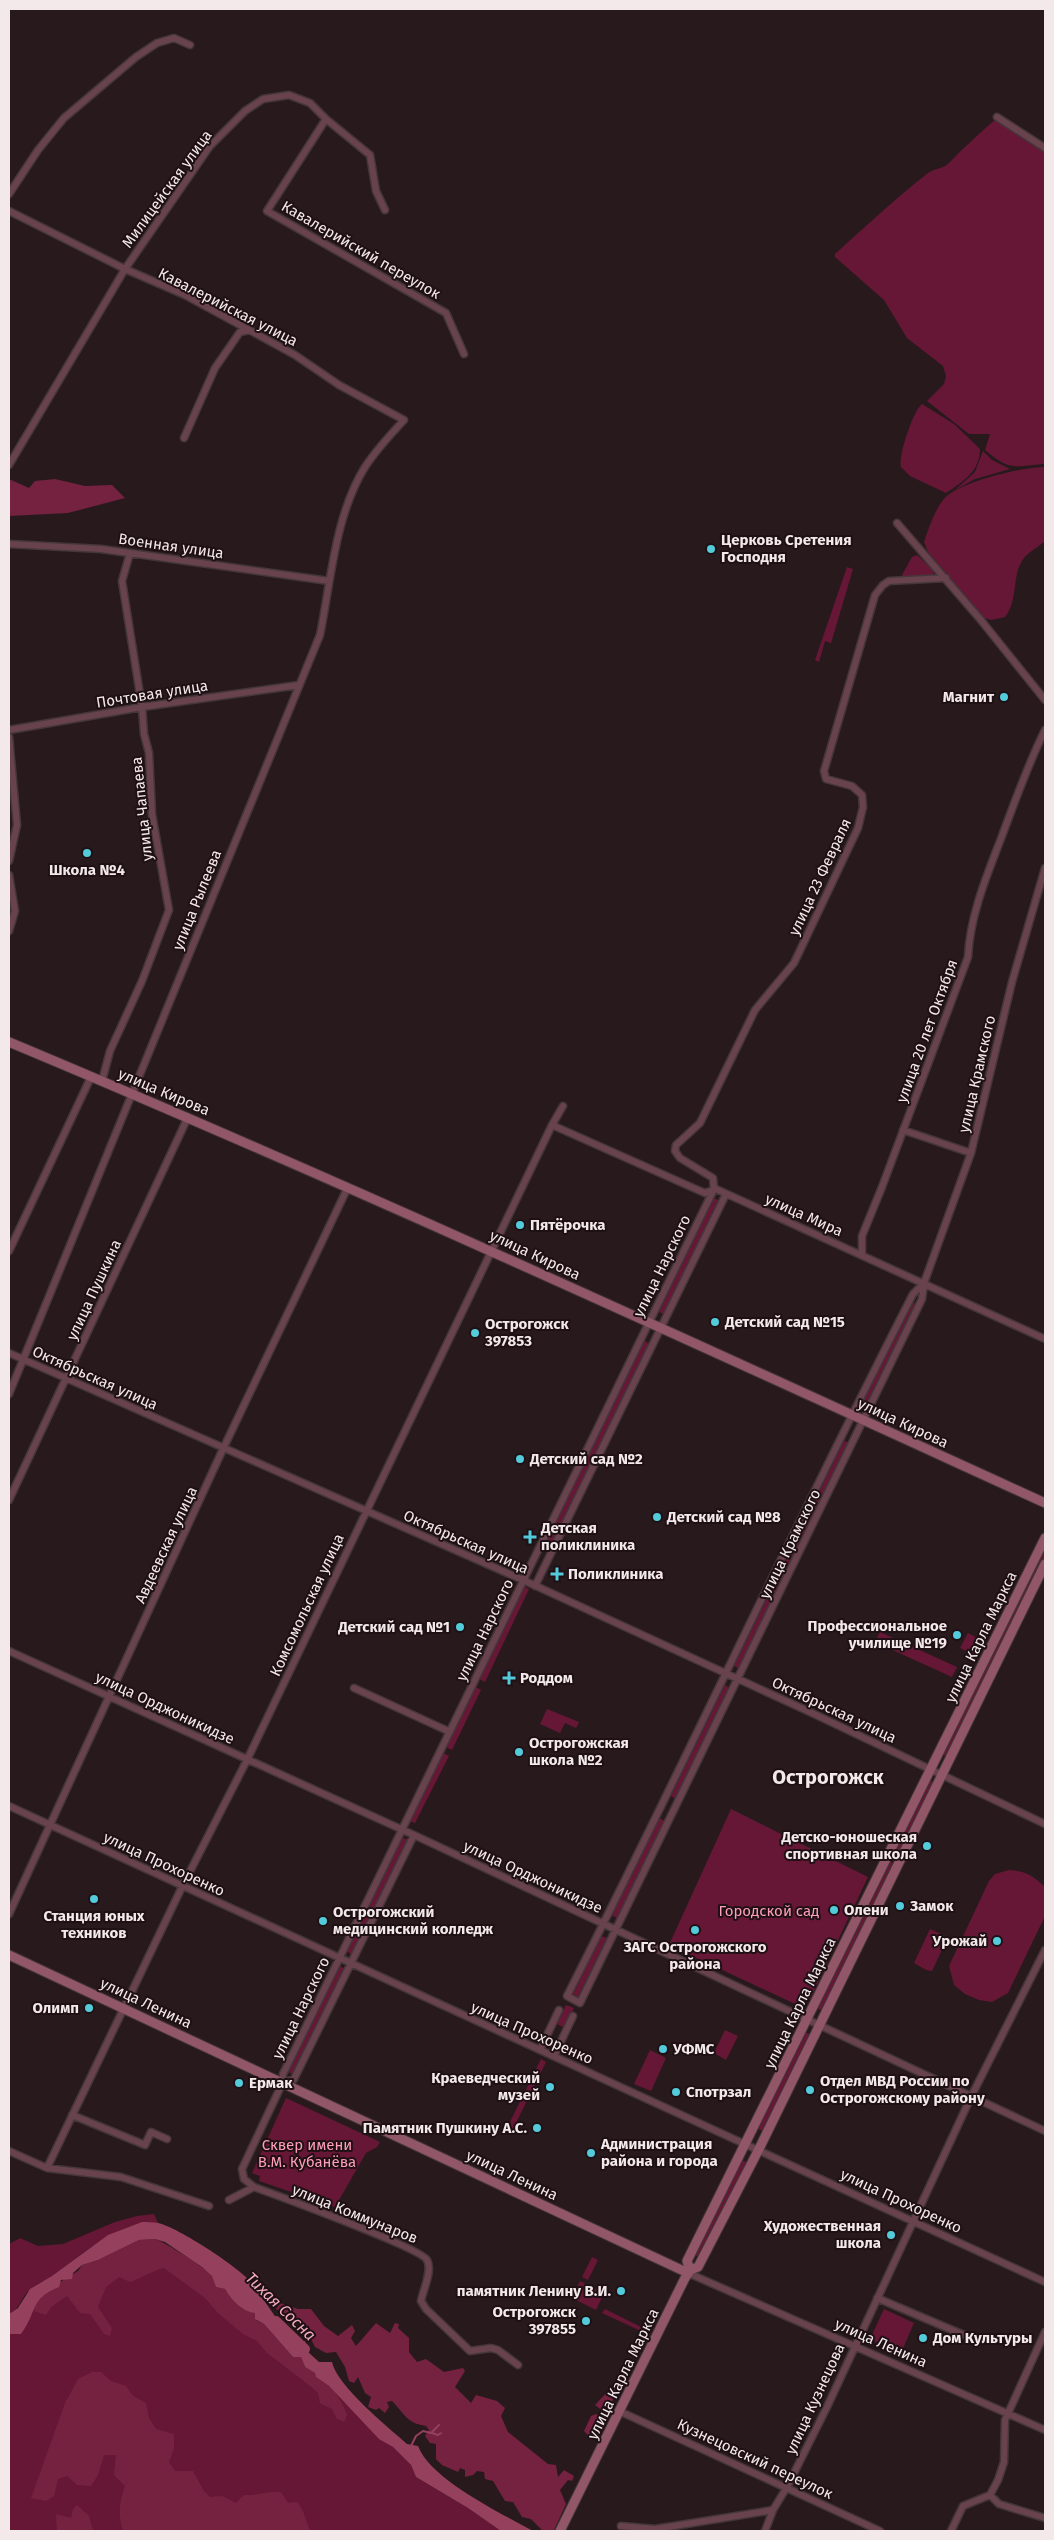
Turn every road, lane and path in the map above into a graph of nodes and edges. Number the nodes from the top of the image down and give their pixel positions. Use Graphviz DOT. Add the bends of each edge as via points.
graph roads {
  1 [pos="190,45"];
  2 [pos="997,117"];
  3 [pos="326,119"];
  4 [pos="1045,148"];
  5 [pos="9,194"];
  6 [pos="385,210"];
  7 [pos="9,211"];
  8 [pos="125,269"];
  9 [pos="250,330"];
  10 [pos="464,354"];
  11 [pos="404,420"];
  12 [pos="184,438"];
  13 [pos="9,465"];
  14 [pos="897,523"];
  15 [pos="9,544"];
  16 [pos="130,553"];
  17 [pos="946,578"];
  18 [pos="329,581"];
  19 [pos="299,685"];
  20 [pos="1045,700"];
  21 [pos="142,707"];
  22 [pos="9,730"];
  23 [pos="1045,730"];
  24 [pos="9,737"];
  25 [pos="9,861"];
  26 [pos="1045,868"];
  27 [pos="9,875"];
  28 [pos="9,931"];
  29 [pos="9,1042"];
  30 [pos="91,1077"];
  31 [pos="102,1081"];
  32 [pos="131,1094"];
  33 [pos="563,1106"];
  34 [pos="188,1117"];
  35 [pos="552,1125"];
  36 [pos="903,1130"];
  37 [pos="970,1153"];
  38 [pos="348,1187"];
  39 [pos="714,1188"];
  40 [pos="726,1194"];
  41 [pos="491,1249"];
  42 [pos="9,1251"];
  43 [pos="862,1254"];
  44 [pos="924,1283"];
  45 [pos="648,1322"];
  46 [pos="662,1329"];
  47 [pos="1045,1339"];
  48 [pos="9,1353"];
  49 [pos="23,1360"];
  50 [pos="67,1379"];
  51 [pos="9,1394"];
  52 [pos="851,1415"];
  53 [pos="864,1420"];
  54 [pos="223,1449"];
  55 [pos="9,1500"];
  56 [pos="1045,1503"];
  57 [pos="365,1512"];
  58 [pos="1045,1538"];
  59 [pos="1045,1564"];
  60 [pos="523,1580"];
  61 [pos="535,1586"];
  62 [pos="9,1651"];
  63 [pos="727,1674"];
  64 [pos="738,1679"];
  65 [pos="354,1688"];
  66 [pos="110,1697"];
  67 [pos="448,1731"];
  68 [pos="247,1760"];
  69 [pos="931,1769"];
  70 [pos="942,1774"];
  71 [pos="9,1806"];
  72 [pos="661,1808"];
  73 [pos="671,1814"];
  74 [pos="1045,1824"];
  75 [pos="51,1826"];
  76 [pos="402,1829"];
  77 [pos="414,1835"];
  78 [pos="888,1856"];
  79 [pos="900,1861"];
  80 [pos="182,1887"];
  81 [pos="9,1914"];
  82 [pos="604,1924"];
  83 [pos="615,1929"];
  84 [pos="1045,1950"];
  85 [pos="9,1955"];
  86 [pos="340,1958"];
  87 [pos="351,1964"];
  88 [pos="124,2007"];
  89 [pos="559,2010"];
  90 [pos="573,2016"];
  91 [pos="807,2019"];
  92 [pos="820,2025"];
  93 [pos="540,2050"];
  94 [pos="554,2056"];
  95 [pos="282,2084"];
  96 [pos="971,2097"];
  97 [pos="72,2116"];
  98 [pos="1045,2131"];
  99 [pos="167,2139"];
  100 [pos="746,2144"];
  101 [pos="758,2149"];
  102 [pos="9,2151"];
  103 [pos="47,2168"];
  104 [pos="254,2187"];
  105 [pos="229,2200"];
  106 [pos="209,2206"];
  107 [pos="914,2221"];
  108 [pos="689,2271"];
  109 [pos="1045,2282"];
  110 [pos="876,2298"];
  111 [pos="1045,2332"];
  112 [pos="964,2335"];
  113 [pos="854,2346"];
  114 [pos="518,2365"];
  115 [pos="619,2411"];
  116 [pos="1008,2413"];
  117 [pos="1045,2430"];
  118 [pos="787,2487"];
  119 [pos="990,2495"];
  120 [pos="773,2510"];
  121 [pos="1045,2518"];
  122 [pos="621,2526"];
  123 [pos="560,2531"];
  124 [pos="766,2531"];
  125 [pos="880,2531"];
  126 [pos="951,2531"];
  1 -- 5 [label="street" via="174,38 157,43 136,57 64,118"];
  2 -- 4 [label="street"];
  3 -- 6 [label="street, Милицейская улица" via="370,155 376,191"];
  3 -- 8 [label="street, Милицейская улица" via="310,103 289,95 263,99 245,111 210,146"];
  3 -- 10 [label="street, Кавалерийский переулок" via="267,211 446,312"];
  7 -- 8 [label="street, Кавалерийская улица"];
  8 -- 9 [label="street, Кавалерийская улица" via="185,295"];
  8 -- 13 [label="street, Милицейская улица"];
  9 -- 11 [label="street, Кавалерийская улица" via="295,355 338,385"];
  9 -- 12 [label="street" via="240,332 215,368"];
  11 -- 18 [label="street, улица Рылеева" via="364,468 344,516"];
  14 -- 17 [label="street"];
  15 -- 16 [label="street, Военная улица"];
  16 -- 18 [label="street, Военная улица"];
  16 -- 21 [label="street, улица Чапаева" via="122,581"];
  17 -- 20 [label="street"];
  17 -- 39 [label="street, улица 23 Февраля" via="889,581 875,595 824,771 826,779 852,786 862,795 864,803 858,828 794,963 754,1010 700,1123 676,1145 675,1151 680,1158 713,1178"];
  18 -- 19 [label="street, улица Рылеева" via="320,635"];
  19 -- 21 [label="street, Почтовая улица"];
  19 -- 32 [label="street, улица Рылеева"];
  21 -- 22 [label="street, Почтовая улица"];
  21 -- 31 [label="street, улица Чапаева" via="151,770 152,814 169,910 110,1051"];
  23 -- 36 [label="street, улица 20 лет Октября" via="983,887 968,938 968,957"];
  24 -- 25 [label="street" via="17,825"];
  26 -- 37 [label="street, улица Крамского" via="1012,982"];
  27 -- 28 [label="street" via="15,911"];
  29 -- 30 [label="main road, улица Кирова"];
  30 -- 31 [label="main road, улица Кирова"];
  30 -- 42 [label="street"];
  31 -- 32 [label="main road, улица Кирова"];
  32 -- 34 [label="main road, улица Кирова"];
  32 -- 49 [label="street, улица Рылеева"];
  33 -- 35 [label="street, Комсомольская улица"];
  34 -- 38 [label="main road, улица Кирова"];
  34 -- 50 [label="street, улица Пушкина"];
  35 -- 39 [label="street, улица Мира" via="705,1193"];
  35 -- 41 [label="street, Комсомольская улица"];
  36 -- 37 [label="street"];
  36 -- 43 [label="street, улица 20 лет Октября" via="862,1236"];
  37 -- 44 [label="street, улица Крамского"];
  38 -- 41 [label="main road, улица Кирова"];
  38 -- 54 [label="street, Авдеевская улица"];
  39 -- 40 [label="street, улица Мира"];
  39 -- 45 [label="street, улица Нарского"];
  40 -- 43 [label="street, улица Мира"];
  40 -- 46 [label="street, улица Нарского"];
  41 -- 45 [label="main road, улица Кирова"];
  41 -- 57 [label="street, Комсомольская улица"];
  43 -- 44 [label="street, улица Мира"];
  44 -- 47 [label="street, улица Мира"];
  44 -- 52 [label="street, улица Крамского" via="913,1294"];
  44 -- 53 [label="street, улица Крамского" via="922,1299"];
  45 -- 46 [label="main road, улица Кирова"];
  45 -- 60 [label="street, улица Нарского"];
  46 -- 52 [label="main road, улица Кирова"];
  46 -- 61 [label="street, улица Нарского"];
  48 -- 49 [label="street, Октябрьская улица"];
  49 -- 50 [label="street, Октябрьская улица"];
  49 -- 51 [label="street, улица Рылеева"];
  50 -- 54 [label="street, Октябрьская улица"];
  50 -- 55 [label="street, улица Пушкина"];
  52 -- 53 [label="main road, улица Кирова"];
  52 -- 63 [label="street, улица Крамского"];
  53 -- 56 [label="main road, улица Кирова"];
  53 -- 64 [label="street, улица Крамского"];
  54 -- 57 [label="street, Октябрьская улица"];
  54 -- 66 [label="street, Авдеевская улица"];
  57 -- 60 [label="street, Октябрьская улица"];
  57 -- 68 [label="street, Комсомольская улица"];
  58 -- 69 [label="main road, улица Карла Маркса"];
  59 -- 70 [label="main road, улица Карла Маркса"];
  60 -- 61 [label="street, Октябрьская улица"];
  60 -- 67 [label="street, улица Нарского"];
  61 -- 63 [label="street, Октябрьская улица"];
  62 -- 66 [label="street, улица Орджоникидзе"];
  63 -- 64 [label="street, Октябрьская улица"];
  63 -- 72 [label="street, улица Крамского"];
  64 -- 69 [label="street, Октябрьская улица"];
  64 -- 73 [label="street, улица Крамского"];
  65 -- 67 [label="street"];
  66 -- 68 [label="street, улица Орджоникидзе"];
  66 -- 75 [label="street, Авдеевская улица"];
  67 -- 76 [label="street, улица Нарского"];
  68 -- 76 [label="street, улица Орджоникидзе"];
  68 -- 80 [label="street, Комсомольская улица"];
  69 -- 70 [label="street, Октябрьская улица"];
  69 -- 78 [label="main road, улица Карла Маркса"];
  70 -- 74 [label="street, Октябрьская улица"];
  70 -- 79 [label="main road, улица Карла Маркса"];
  71 -- 75 [label="street, улица Прохоренко"];
  72 -- 73 [label="street"];
  72 -- 82 [label="street, улица Крамского"];
  73 -- 83 [label="street, улица Крамского"];
  75 -- 80 [label="street, улица Прохоренко"];
  75 -- 81 [label="street, Авдеевская улица"];
  76 -- 77 [label="street, улица Орджоникидзе"];
  76 -- 86 [label="street, улица Нарского"];
  77 -- 82 [label="street, улица Орджоникидзе"];
  77 -- 87 [label="street, улица Нарского"];
  78 -- 79 [label="main road"];
  78 -- 91 [label="main road, улица Карла Маркса"];
  79 -- 92 [label="main road, улица Карла Маркса"];
  80 -- 86 [label="street, улица Прохоренко"];
  80 -- 88 [label="street, Комсомольская улица"];
  82 -- 83 [label="street, улица Орджоникидзе"];
  82 -- 83 [label="street, улица Крамского" via="567,1996 580,2003"];
  83 -- 91 [label="street, улица Орджоникидзе"];
  84 -- 96 [label="street, улица Кузнецова"];
  85 -- 88 [label="main road, улица Ленина"];
  86 -- 87 [label="street, улица Прохоренко"];
  86 -- 95 [label="street, улица Нарского" via="283,2074"];
  87 -- 93 [label="street, улица Прохоренко"];
  87 -- 95 [label="street, улица Нарского" via="294,2080"];
  88 -- 95 [label="main road, улица Ленина"];
  88 -- 97 [label="street, Комсомольская улица"];
  89 -- 93 [label="street"];
  90 -- 94 [label="street"];
  91 -- 92 [label="street, улица Орджоникидзе"];
  91 -- 100 [label="main road, улица Карла Маркса"];
  92 -- 96 [label="street, улица Орджоникидзе"];
  92 -- 101 [label="main road, улица Карла Маркса"];
  93 -- 94 [label="street, улица Прохоренко"];
  94 -- 100 [label="street, улица Прохоренко"];
  95 -- 104 [label="street, улица Нарского" via="244,2161 242,2175"];
  95 -- 108 [label="main road, улица Ленина"];
  96 -- 98 [label="street, улица Орджоникидзе"];
  96 -- 107 [label="street, улица Кузнецова"];
  97 -- 99 [label="street" via="145,2146 151,2132"];
  97 -- 103 [label="street, Комсомольская улица"];
  100 -- 101 [label="street, улица Прохоренко"];
  100 -- 108 [label="main road, улица Карла Маркса" via="687,2261"];
  101 -- 107 [label="street, улица Прохоренко"];
  101 -- 108 [label="main road, улица Карла Маркса" via="698,2267"];
  102 -- 103 [label="street"];
  103 -- 106 [label="street" via="120,2177"];
  104 -- 105 [label="street"];
  104 -- 114 [label="street, улица Коммунаров" via="398,2243 425,2257 429,2265 422,2301 426,2309 470,2351 498,2350"];
  107 -- 109 [label="street, улица Прохоренко"];
  107 -- 110 [label="street, улица Кузнецова"];
  108 -- 113 [label="street, улица Ленина"];
  108 -- 115 [label="main road, улица Карла Маркса"];
  110 -- 112 [label="street"];
  110 -- 113 [label="street, улица Кузнецова"];
  111 -- 116 [label="street"];
  113 -- 116 [label="street, улица Ленина"];
  113 -- 118 [label="street, улица Кузнецова"];
  115 -- 118 [label="street, Кузнецовский переулок"];
  115 -- 123 [label="main road, улица Карла Маркса"];
  116 -- 117 [label="street, улица Ленина"];
  116 -- 119 [label="street" via="1004,2462"];
  118 -- 120 [label="street, улица Кузнецова"];
  118 -- 125 [label="street, Кузнецовский переулок"];
  119 -- 121 [label="street" via="1000,2504"];
  119 -- 126 [label="street" via="963,2506"];
  120 -- 122 [label="street" via="655,2529"];
  120 -- 124 [label="street, улица Кузнецова"];
}
